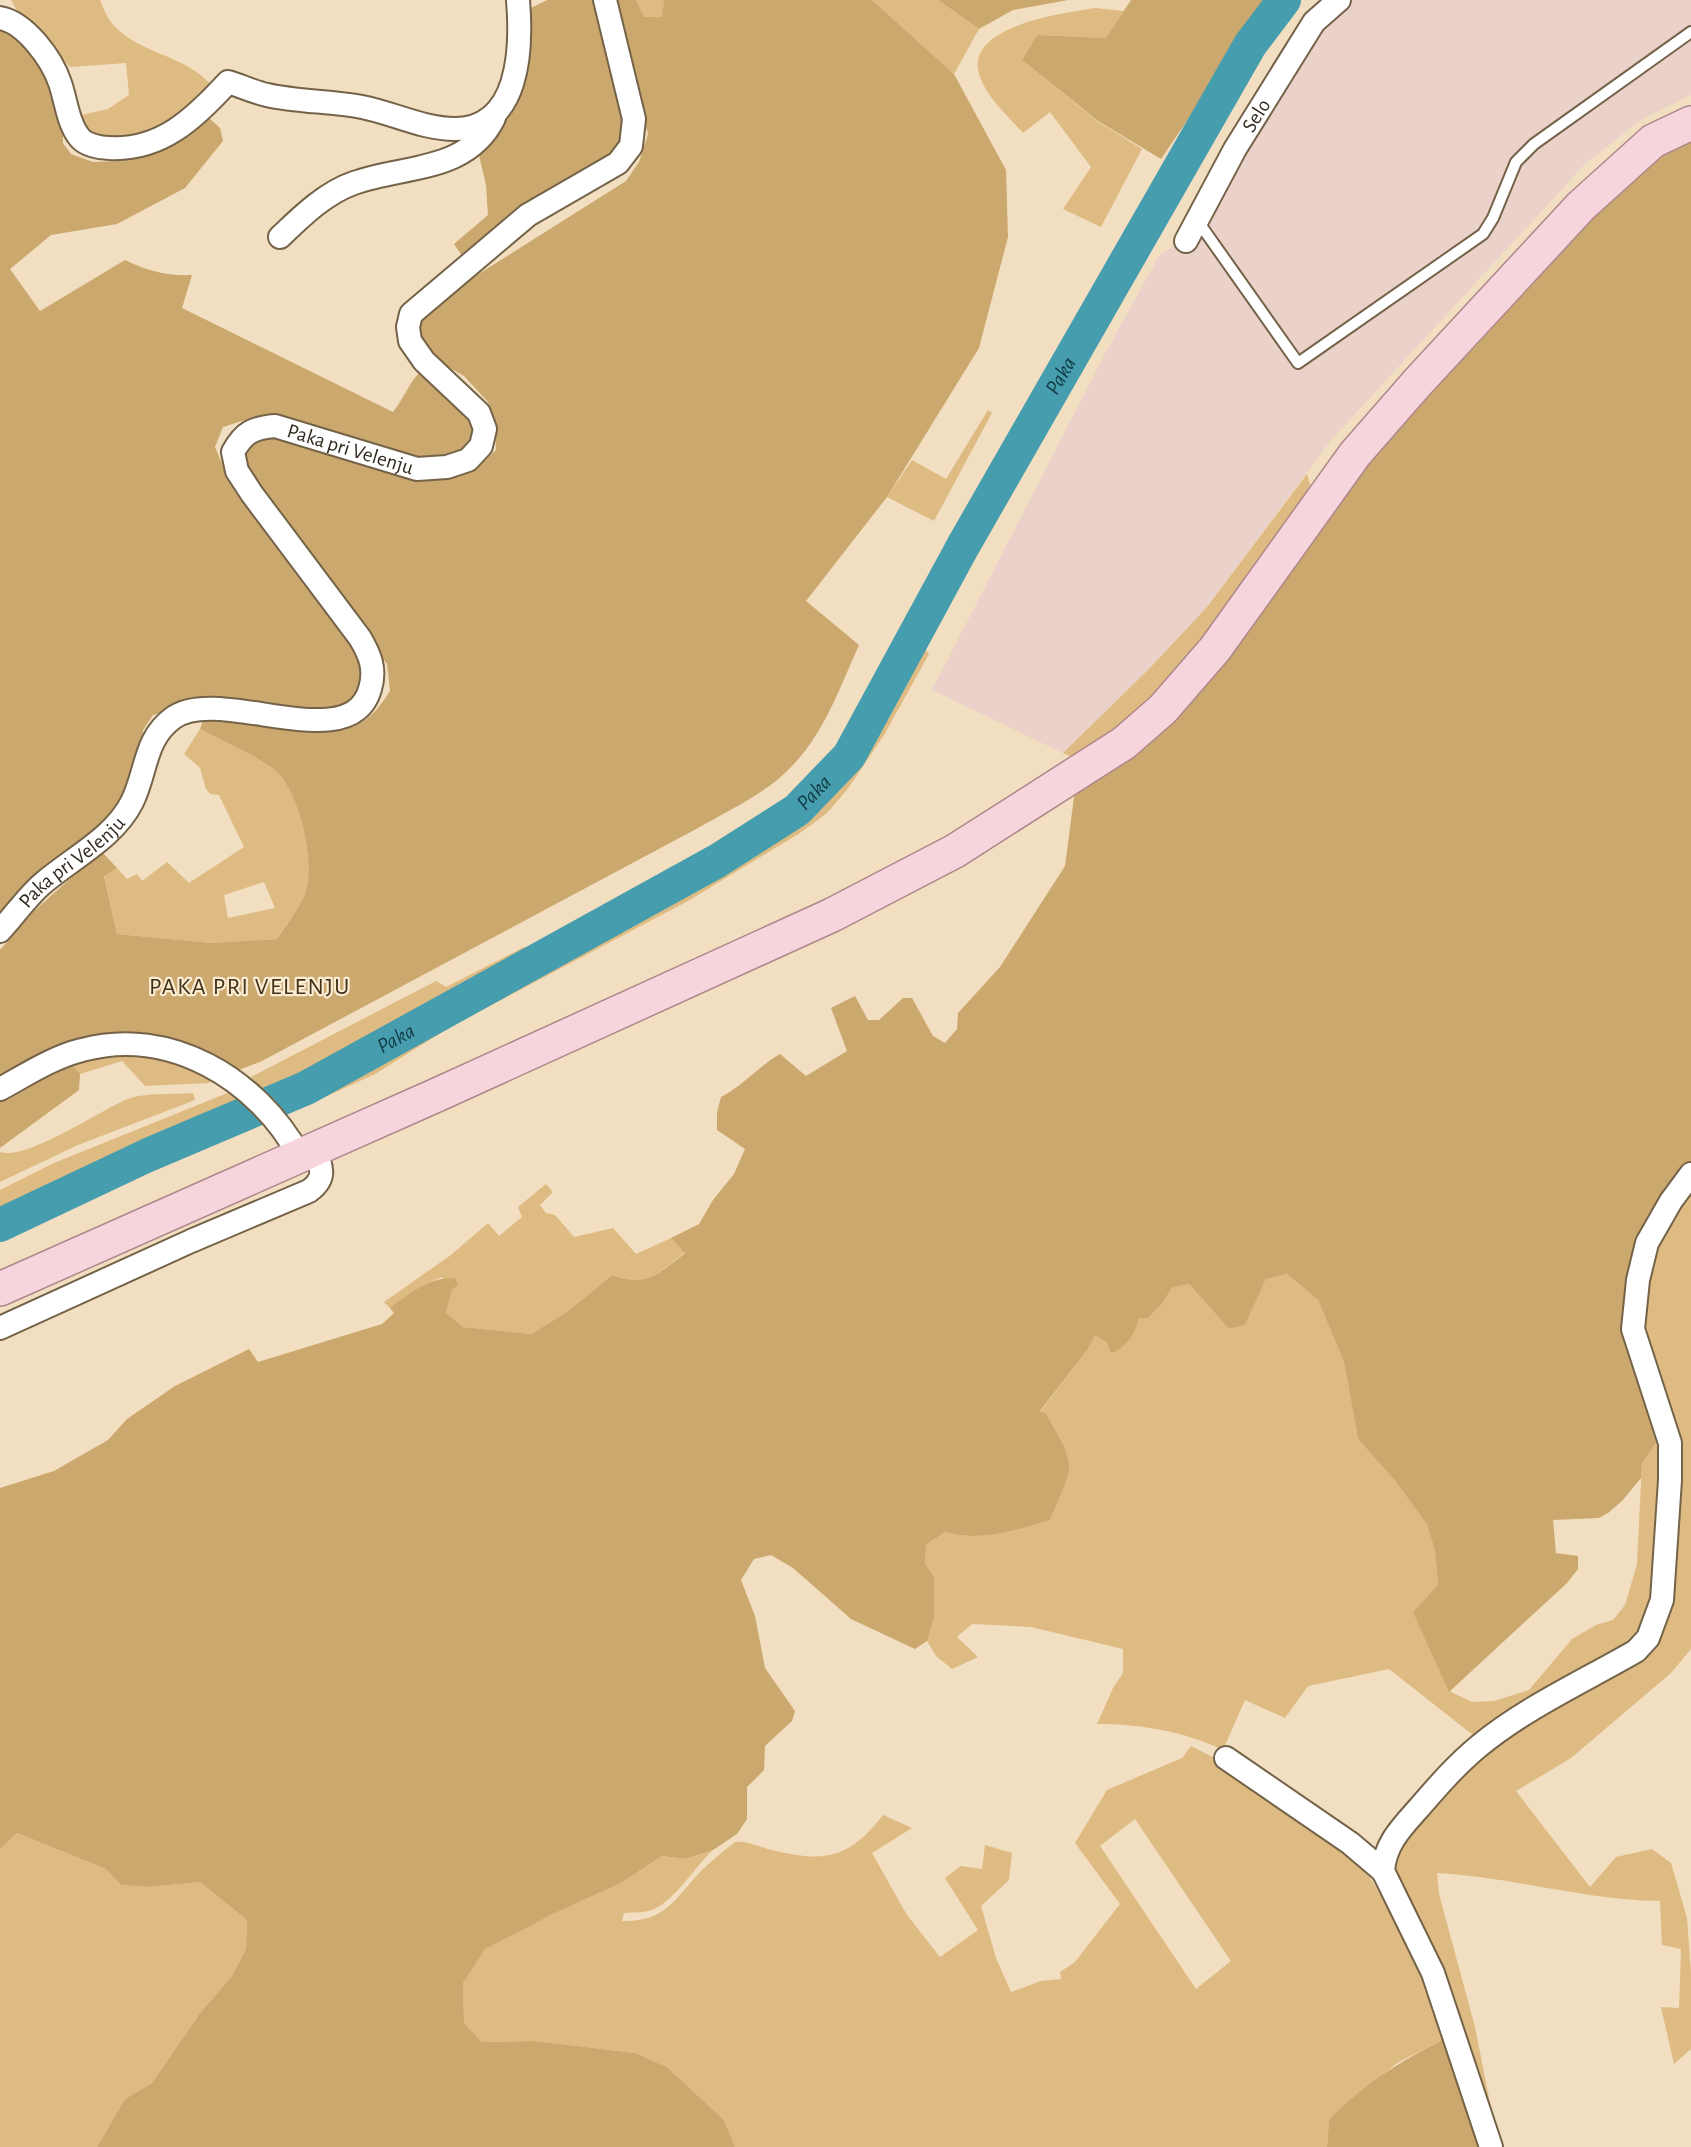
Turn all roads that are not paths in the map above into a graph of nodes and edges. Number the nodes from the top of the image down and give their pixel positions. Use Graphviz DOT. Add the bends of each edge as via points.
graph roads {
  1 [pos="518,0"];
  2 [pos="605,0"];
  3 [pos="1339,0"];
  4 [pos="0,18"];
  5 [pos="1691,32"];
  6 [pos="496,114"];
  7 [pos="1691,123"];
  8 [pos="1197,219"];
  9 [pos="280,237"];
  10 [pos="1186,241"];
  11 [pos="0,931"];
  12 [pos="0,1089"];
  13 [pos="306,1152"];
  14 [pos="1691,1174"];
  15 [pos="0,1289"];
  16 [pos="0,1328"];
  17 [pos="1226,1758"];
  18 [pos="1383,1871"];
  19 [pos="1491,2147"];
  1 -- 6 [label="street" via="518,57 511,91"];
  2 -- 11 [label="street, Paka pri Velenju" via="634,119 632,146 618,163 528,215 411,314 410,341 424,361 479,413 485,429 481,446 468,460 447,467 417,469 275,426 248,432 232,452 237,471 252,494 372,658 373,681 368,698 352,712 328,720 307,721 231,709 175,716 158,730 150,744 133,801 116,825 40,885"];
  3 -- 8 [label="street, Selo" via="1314,22 1235,149"];
  4 -- 6 [label="street" via="11,20 46,58 59,80 81,140 100,148 124,149 151,143 178,130 228,82 269,95 383,111 439,127 479,126"];
  5 -- 8 [label="lane" via="1534,144 1516,162 1484,234 1298,363"];
  6 -- 9 [label="street" via="483,136 466,152 442,162 352,183 309,209"];
  7 -- 13 [label="main road" via="1653,141 1597,191 1417,382 1355,454 1215,649 1163,709 1124,743 1021,811 902,881"];
  8 -- 10 [label="street, Selo"];
  12 -- 13 [label="street" via="82,1050 120,1043 151,1045 198,1059 223,1072"];
  13 -- 15 [label="main road"];
  13 -- 16 [label="street" via="323,1174 320,1184 309,1191"];
  14 -- 18 [label="street" via="1647,1244 1638,1280 1633,1329 1670,1443 1662,1600 1648,1638 1636,1651 1480,1745 1397,1833 1384,1854"];
  17 -- 18 [label="street" via="1341,1836"];
  18 -- 19 [label="street" via="1433,1973"];
}
